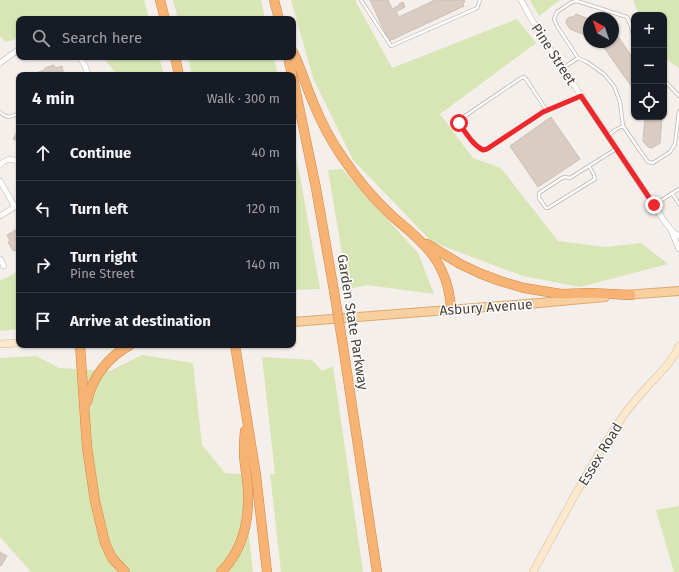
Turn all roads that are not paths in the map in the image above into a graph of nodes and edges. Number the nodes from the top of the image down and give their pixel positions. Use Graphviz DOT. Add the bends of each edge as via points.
graph roads {
  1 [pos="160,0"];
  2 [pos="274,0"];
  3 [pos="361,0"];
  4 [pos="480,0"];
  5 [pos="521,0"];
  6 [pos="164,16"];
  7 [pos="278,16"];
  8 [pos="631,26"];
  9 [pos="16,51"];
  10 [pos="296,58"];
  11 [pos="578,58"];
  12 [pos="82,60"];
  13 [pos="176,60"];
  14 [pos="289,60"];
  15 [pos="1,61"];
  16 [pos="563,68"];
  17 [pos="87,72"];
  18 [pos="178,72"];
  19 [pos="292,72"];
  20 [pos="667,83"];
  21 [pos="296,91"];
  22 [pos="581,96"];
  23 [pos="679,96"];
  24 [pos="679,110"];
  25 [pos="547,111"];
  26 [pos="0,112"];
  27 [pos="16,114"];
  28 [pos="623,126"];
  29 [pos="608,136"];
  30 [pos="616,149"];
  31 [pos="16,161"];
  32 [pos="0,164"];
  33 [pos="589,166"];
  34 [pos="0,181"];
  35 [pos="679,189"];
  36 [pos="672,194"];
  37 [pos="16,204"];
  38 [pos="679,204"];
  39 [pos="654,205"];
  40 [pos="16,206"];
  41 [pos="0,216"];
  42 [pos="669,228"];
  43 [pos="679,236"];
  44 [pos="420,241"];
  45 [pos="679,249"];
  46 [pos="0,259"];
  47 [pos="4,266"];
  48 [pos="679,291"];
  49 [pos="631,295"];
  50 [pos="451,310"];
  51 [pos="296,322"];
  52 [pos="16,343"];
  53 [pos="0,344"];
  54 [pos="679,346"];
  55 [pos="80,348"];
  56 [pos="125,348"];
  57 [pos="236,348"];
  58 [pos="246,408"];
  59 [pos="85,409"];
  60 [pos="124,572"];
  61 [pos="221,572"];
  62 [pos="267,572"];
  63 [pos="377,572"];
  64 [pos="533,572"];
  1 -- 6 [label="highway"];
  2 -- 7 [label="highway"];
  3 -- 4 [label="lane" via="391,46 477,8"];
  5 -- 16 [label="street, Pine Street"];
  8 -- 11 [label="lane" via="627,17 577,0 572,2 557,12 554,19"];
  9 -- 15 [label="street"];
  10 -- 44 [label="highway" via="317,112 343,158 381,205"];
  11 -- 16 [label="lane"];
  11 -- 28 [label="lane" via="604,74 614,86 620,102"];
  12 -- 17 [label="street"];
  13 -- 18 [label="highway"];
  14 -- 19 [label="highway, Garden State Parkway"];
  16 -- 22 [label="street, Pine Street"];
  20 -- 23 [label="lane"];
  21 -- 63 [label="highway, Garden State Parkway, bridge" via="334,291"];
  22 -- 25 [label="lane"];
  22 -- 29 [label="street, Pine Street"];
  24 -- 28 [label="lane" via="675,144 670,152 653,163 648,162"];
  25 -- 25 [label="lane" via="483,150 478,148 459,123 459,120 524,77"];
  26 -- 27 [label="lane" via="7,117"];
  28 -- 29 [label="lane"];
  29 -- 30 [label="street, Pine Street"];
  30 -- 33 [label="lane"];
  30 -- 39 [label="street, Pine Street"];
  31 -- 32 [label="street" via="7,159"];
  33 -- 33 [label="lane" via="594,178 546,208 539,198 539,193 562,178 570,178"];
  34 -- 37 [label="street"];
  35 -- 36 [label="lane"];
  36 -- 38 [label="lane"];
  36 -- 39 [label="lane"];
  39 -- 42 [label="street, Pine Street"];
  40 -- 41 [label="street"];
  42 -- 43 [label="street, Pine Street"];
  42 -- 45 [label="street, Pine Street"];
  44 -- 49 [label="highway" via="474,271 524,288 561,294"];
  44 -- 50 [label="highway" via="440,266 450,295"];
  46 -- 47 [label="street"];
  48 -- 49 [label="main road, Asbury Avenue"];
  49 -- 50 [label="main road, Asbury Avenue"];
  50 -- 51 [label="main road, Asbury Avenue"];
  52 -- 53 [label="street"];
  54 -- 64 [label="street, Essex Road" via="672,359 632,404 604,445"];
  55 -- 59 [label="highway"];
  56 -- 59 [label="highway" via="112,358 97,376"];
  57 -- 58 [label="highway"];
  58 -- 61 [label="highway" via="244,455 248,493 244,534 230,562"];
  58 -- 62 [label="highway"];
  59 -- 60 [label="highway" via="92,483 103,535 112,558"];
}
